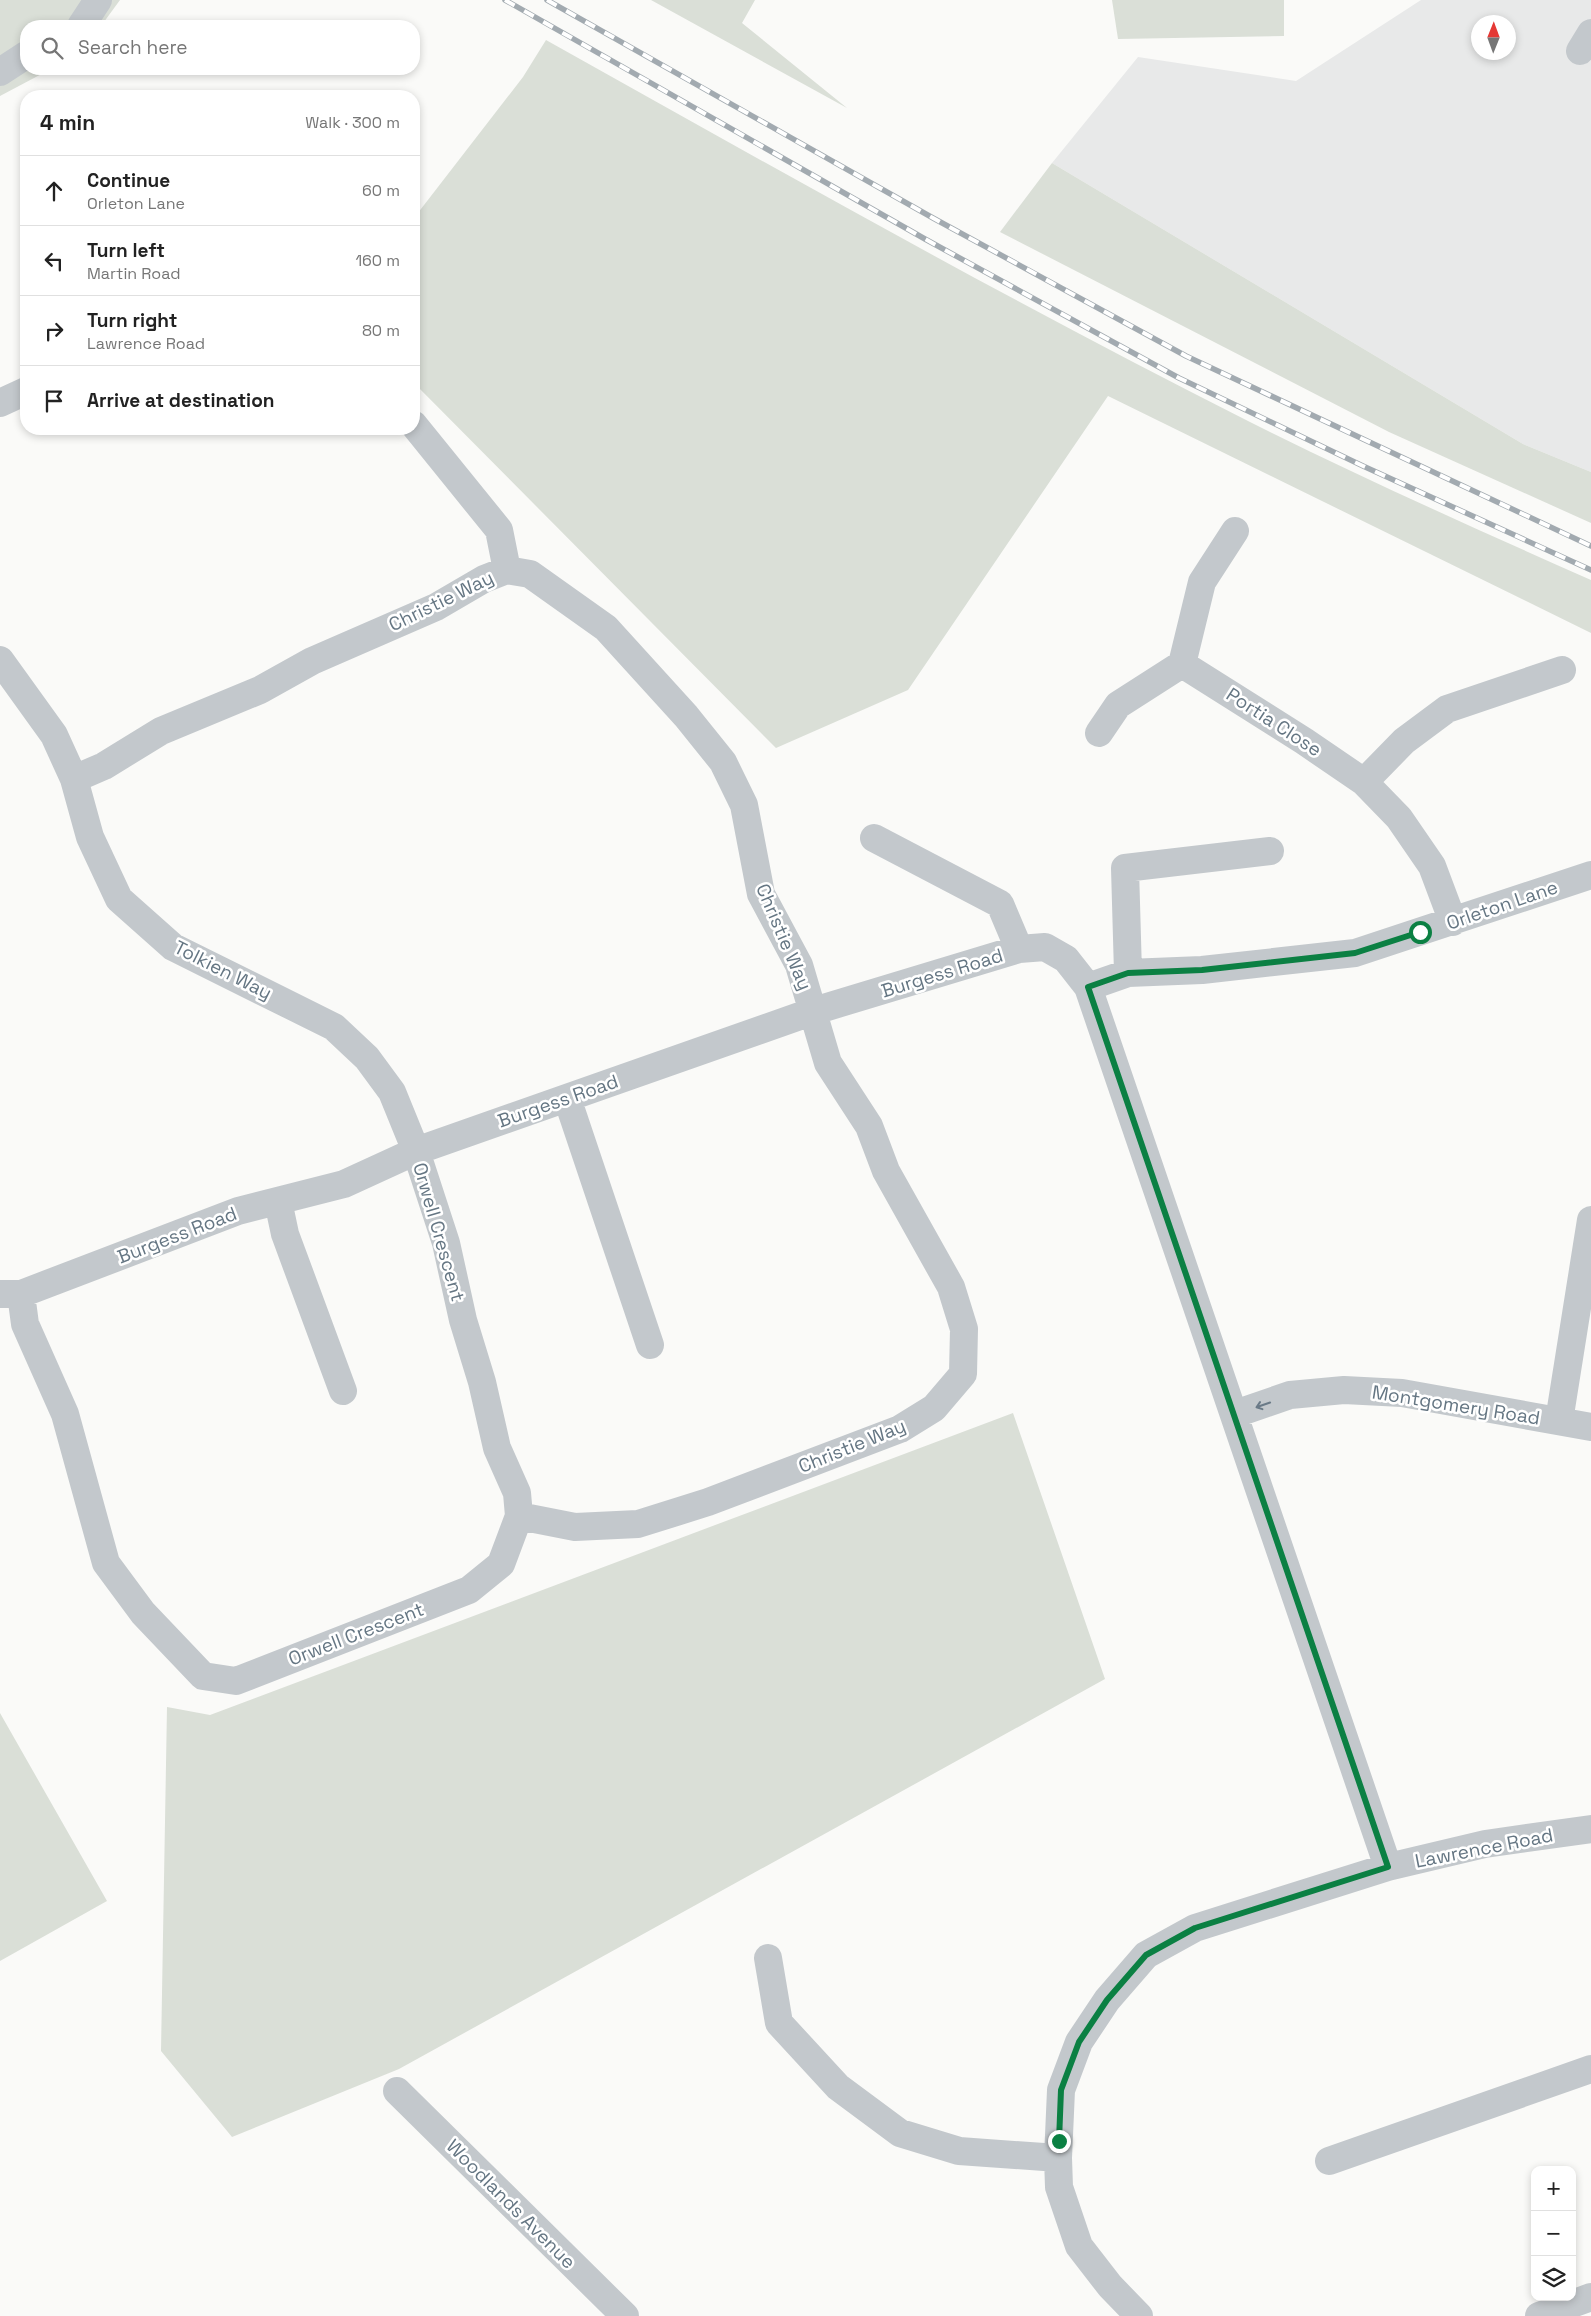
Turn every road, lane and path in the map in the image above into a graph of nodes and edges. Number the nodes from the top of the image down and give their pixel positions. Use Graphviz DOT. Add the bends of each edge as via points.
graph roads {
  1 [pos="98,0"];
  2 [pos="85,20"];
  3 [pos="20,59"];
  4 [pos="0,72"];
  5 [pos="20,394"];
  6 [pos="0,403"];
  7 [pos="420,432"];
  8 [pos="1235,531"];
  9 [pos="507,570"];
  10 [pos="0,660"];
  11 [pos="1182,664"];
  12 [pos="1562,670"];
  13 [pos="1099,733"];
  14 [pos="74,779"];
  15 [pos="1364,782"];
  16 [pos="874,838"];
  17 [pos="1270,851"];
  18 [pos="1591,875"];
  19 [pos="1453,922"];
  20 [pos="1019,949"];
  21 [pos="1128,973"];
  22 [pos="1088,987"];
  23 [pos="814,1012"];
  24 [pos="567,1098"];
  25 [pos="416,1151"];
  26 [pos="278,1201"];
  27 [pos="1591,1220"];
  28 [pos="10,1294"];
  29 [pos="650,1345"];
  30 [pos="343,1391"];
  31 [pos="1235,1414"];
  32 [pos="1560,1421"];
  33 [pos="1591,1427"];
  34 [pos="519,1516"];
  35 [pos="1591,1830"];
  36 [pos="1388,1867"];
  37 [pos="768,1958"];
  38 [pos="1591,2069"];
  39 [pos="397,2092"];
  40 [pos="1058,2158"];
  41 [pos="1329,2161"];
  42 [pos="1591,2298"];
  43 [pos="626,2316"];
  44 [pos="1139,2316"];
  45 [pos="1539,2316"];
  1 -- 2 [label="street"];
  3 -- 4 [label="street"];
  5 -- 6 [label="street"];
  7 -- 9 [label="street" via="499,530"];
  8 -- 11 [label="street" via="1202,582"];
  9 -- 14 [label="street, Christie Way" via="484,579 436,607 312,660 260,690 161,731 104,766"];
  9 -- 23 [label="street, Christie Way" via="530,574 606,628 723,762 744,805 762,894 799,964"];
  10 -- 14 [label="street, Tolkien Way" via="54,735"];
  11 -- 13 [label="street" via="1118,705"];
  11 -- 15 [label="street, Portia Close"];
  12 -- 15 [label="street" via="1448,709 1404,741"];
  14 -- 25 [label="street, Tolkien Way" via="90,838 119,899 173,947 334,1027 367,1058 392,1092"];
  15 -- 19 [label="street, Portia Close" via="1399,818 1432,866"];
  16 -- 20 [label="street" via="1000,904"];
  17 -- 21 [label="street" via="1125,868"];
  18 -- 19 [label="street, Orleton Lane"];
  19 -- 21 [label="street, Orleton Lane" via="1355,953 1202,970"];
  20 -- 22 [label="street, Burgess Road" via="1045,947 1066,958"];
  20 -- 23 [label="street, Burgess Road"];
  21 -- 22 [label="street, Orleton Lane"];
  22 -- 31 [label="street, Burgess Road"];
  23 -- 24 [label="street, Burgess Road"];
  23 -- 34 [label="street, Christie Way" via="828,1063 869,1126 886,1172 951,1287 964,1329 963,1374 934,1408 900,1429 690,1508 638,1524 575,1527"];
  24 -- 25 [label="street, Burgess Road"];
  24 -- 29 [label="street"];
  25 -- 26 [label="street, Burgess Road" via="344,1184"];
  25 -- 34 [label="street, Orwell Crescent" via="446,1243 497,1448 517,1493"];
  26 -- 28 [label="street, Burgess Road" via="238,1211"];
  26 -- 30 [label="street" via="285,1234"];
  27 -- 32 [label="street"];
  28 -- 34 [label="street, Orwell Crescent" via="65,1414 106,1563 143,1614 203,1676 236,1681 469,1590 501,1564"];
  32 -- 31 [label="street, Montgomery Road, one-way" via="1402,1393 1344,1390 1290,1395"];
  31 -- 36 [label="street, Burgess Road"];
  32 -- 33 [label="street, Montgomery Road"];
  35 -- 36 [label="street, Lawrence Road" via="1485,1844"];
  36 -- 40 [label="street, Lawrence Road" via="1195,1928 1146,1955 1107,2000 1079,2042 1061,2090"];
  37 -- 40 [label="street" via="779,2024 838,2086 900,2133 959,2151"];
  38 -- 41 [label="street"];
  39 -- 43 [label="street, Woodlands Avenue"];
  40 -- 44 [label="street, Lawrence Road" via="1060,2187 1080,2246 1110,2286"];
  42 -- 45 [label="street"];
}
